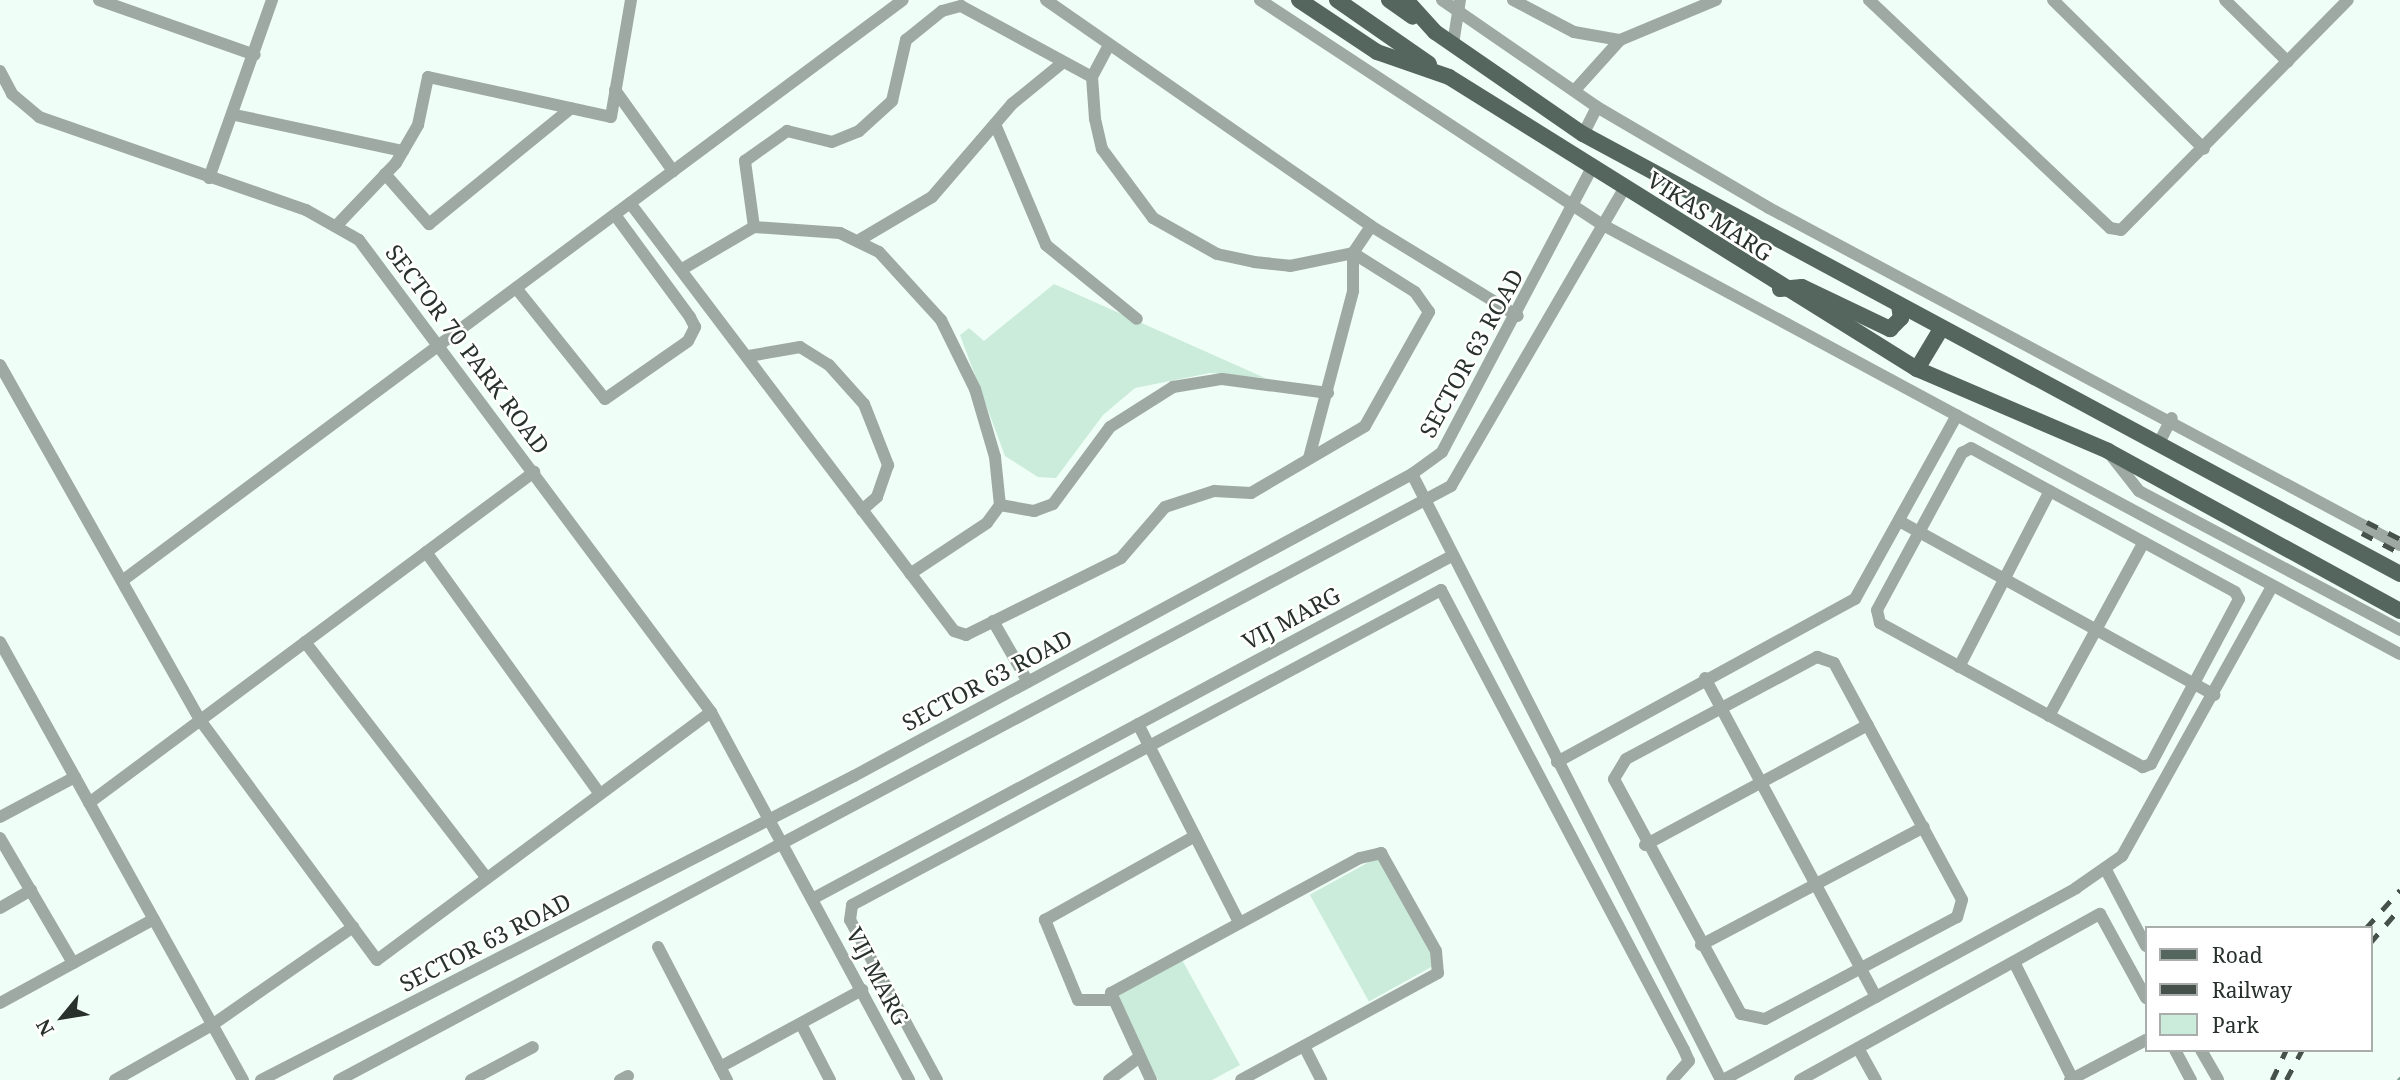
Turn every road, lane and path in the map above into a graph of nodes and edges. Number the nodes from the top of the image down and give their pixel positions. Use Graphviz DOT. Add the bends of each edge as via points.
graph roads {
  1 [pos="99,0"];
  2 [pos="272,0"];
  3 [pos="631,0"];
  4 [pos="903,0"];
  5 [pos="1046,0"];
  6 [pos="1260,0"];
  7 [pos="1299,0"];
  8 [pos="1337,0"];
  9 [pos="1389,0"];
  10 [pos="1406,0"];
  11 [pos="1442,0"];
  12 [pos="1513,0"];
  13 [pos="1716,0"];
  14 [pos="1869,0"];
  15 [pos="2053,0"];
  16 [pos="2225,0"];
  17 [pos="2348,0"];
  18 [pos="1459,6"];
  19 [pos="1435,32"];
  20 [pos="1620,40"];
  21 [pos="1453,44"];
  22 [pos="1108,45"];
  23 [pos="256,55"];
  24 [pos="2288,62"];
  25 [pos="1061,64"];
  26 [pos="0,71"];
  27 [pos="1092,77"];
  28 [pos="1449,77"];
  29 [pos="615,90"];
  30 [pos="1575,90"];
  31 [pos="12,94"];
  32 [pos="0,101"];
  33 [pos="1597,107"];
  34 [pos="571,108"];
  35 [pos="235,115"];
  36 [pos="996,124"];
  37 [pos="1583,134"];
  38 [pos="2204,149"];
  39 [pos="403,151"];
  40 [pos="1591,169"];
  41 [pos="673,171"];
  42 [pos="385,174"];
  43 [pos="209,178"];
  44 [pos="1625,187"];
  45 [pos="630,204"];
  46 [pos="1574,207"];
  47 [pos="615,215"];
  48 [pos="338,224"];
  49 [pos="1603,225"];
  50 [pos="1371,226"];
  51 [pos="754,227"];
  52 [pos="861,239"];
  53 [pos="1353,253"];
  54 [pos="684,268"];
  55 [pos="516,288"];
  56 [pos="1780,289"];
  57 [pos="1899,305"];
  58 [pos="1518,316"];
  59 [pos="1137,319"];
  60 [pos="1941,329"];
  61 [pos="438,346"];
  62 [pos="749,356"];
  63 [pos="0,365"];
  64 [pos="1917,369"];
  65 [pos="1328,393"];
  66 [pos="1957,415"];
  67 [pos="2172,418"];
  68 [pos="2159,443"];
  69 [pos="2108,452"];
  70 [pos="1309,458"];
  71 [pos="534,472"];
  72 [pos="1412,474"];
  73 [pos="2050,491"];
  74 [pos="1426,502"];
  75 [pos="1000,505"];
  76 [pos="862,510"];
  77 [pos="1901,522"];
  78 [pos="1921,533"];
  79 [pos="2397,540"];
  80 [pos="2144,542"];
  81 [pos="426,552"];
  82 [pos="1450,557"];
  83 [pos="910,574"];
  84 [pos="2400,574"];
  85 [pos="2004,579"];
  86 [pos="122,581"];
  87 [pos="2272,587"];
  88 [pos="2400,611"];
  89 [pos="993,621"];
  90 [pos="2096,629"];
  91 [pos="2400,630"];
  92 [pos="305,642"];
  93 [pos="1,648"];
  94 [pos="2400,654"];
  95 [pos="1959,667"];
  96 [pos="1705,678"];
  97 [pos="1028,682"];
  98 [pos="2197,685"];
  99 [pos="2214,695"];
  100 [pos="1721,708"];
  101 [pos="711,712"];
  102 [pos="2049,716"];
  103 [pos="201,720"];
  104 [pos="1138,724"];
  105 [pos="1868,725"];
  106 [pos="1149,745"];
  107 [pos="1557,762"];
  108 [pos="75,777"];
  109 [pos="1757,783"];
  110 [pos="600,794"];
  111 [pos="89,803"];
  112 [pos="0,817"];
  113 [pos="768,820"];
  114 [pos="1924,827"];
  115 [pos="1195,836"];
  116 [pos="0,838"];
  117 [pos="782,845"];
  118 [pos="1645,845"];
  119 [pos="2105,868"];
  120 [pos="487,878"];
  121 [pos="1811,885"];
  122 [pos="31,890"];
  123 [pos="814,898"];
  124 [pos="0,908"];
  125 [pos="154,919"];
  126 [pos="1239,922"];
  127 [pos="353,928"];
  128 [pos="2144,942"];
  129 [pos="1701,945"];
  130 [pos="658,947"];
  131 [pos="2014,962"];
  132 [pos="73,963"];
  133 [pos="1856,970"];
  134 [pos="862,990"];
  135 [pos="2144,994"];
  136 [pos="1875,997"];
  137 [pos="1110,1000"];
  138 [pos="0,1003"];
  139 [pos="801,1024"];
  140 [pos="212,1025"];
  141 [pos="2144,1041"];
  142 [pos="1304,1046"];
  143 [pos="533,1047"];
  144 [pos="1858,1048"];
  145 [pos="2176,1052"];
  146 [pos="2202,1052"];
  147 [pos="1139,1056"];
  148 [pos="720,1067"];
  149 [pos="115,1080"];
  150 [pos="243,1080"];
  151 [pos="261,1080"];
  152 [pos="338,1080"];
  153 [pos="471,1080"];
  154 [pos="727,1080"];
  155 [pos="830,1080"];
  156 [pos="909,1080"];
  157 [pos="937,1080"];
  158 [pos="1109,1080"];
  159 [pos="1151,1080"];
  160 [pos="1241,1080"];
  161 [pos="1321,1080"];
  162 [pos="1672,1080"];
  163 [pos="1722,1080"];
  164 [pos="1800,1080"];
  165 [pos="1876,1080"];
  166 [pos="2072,1080"];
  167 [pos="2191,1080"];
  168 [pos="2218,1080"];
  1 -- 23 [label="street"];
  2 -- 23 [label="street"];
  3 -- 29 [label="street"];
  4 -- 41 [label="street"];
  5 -- 22 [label="street"];
  6 -- 46 [label="street"];
  7 -- 28 [label="main road, VIKAS MARG" via="1377,52"];
  8 -- 28 [label="main road"];
  9 -- 19 [label="main road"];
  10 -- 19 [label="main road, VIKAS MARG"];
  11 -- 18 [label="street"];
  12 -- 20 [label="street" via="1574,32"];
  13 -- 20 [label="street"];
  14 -- 38 [label="street" via="2110,228 2131,226"];
  15 -- 38 [label="street"];
  16 -- 24 [label="street"];
  17 -- 24 [label="street"];
  18 -- 21 [label="street"];
  18 -- 30 [label="street"];
  19 -- 21 [label="main road, VIKAS MARG"];
  20 -- 30 [label="street"];
  21 -- 37 [label="main road, VIKAS MARG"];
  22 -- 27 [label="street"];
  22 -- 50 [label="street"];
  23 -- 35 [label="street"];
  24 -- 38 [label="street"];
  25 -- 27 [label="street"];
  25 -- 36 [label="street"];
  25 -- 51 [label="street" via="961,6 942,11 906,40 892,101 859,131 832,142 788,131 745,161"];
  26 -- 31 [label="street, SECTOR 70 PARK ROAD"];
  27 -- 53 [label="street" via="1102,149 1132,194 1183,239 1217,254 1290,266"];
  28 -- 40 [label="main road, VIKAS MARG"];
  29 -- 34 [label="street" via="611,117"];
  29 -- 41 [label="street"];
  30 -- 33 [label="street"];
  31 -- 32 [label="street"];
  31 -- 43 [label="street, SECTOR 70 PARK ROAD" via="38,117"];
  33 -- 37 [label="street"];
  33 -- 67 [label="street" via="1769,208"];
  34 -- 39 [label="street" via="428,77 418,125"];
  34 -- 42 [label="street" via="429,224"];
  35 -- 39 [label="street"];
  35 -- 43 [label="street"];
  36 -- 52 [label="street" via="932,197"];
  36 -- 59 [label="street" via="1046,245"];
  37 -- 57 [label="main road, VIKAS MARG"];
  39 -- 42 [label="street"];
  40 -- 44 [label="main road, VIKAS MARG"];
  40 -- 46 [label="street, SECTOR 63 ROAD"];
  41 -- 45 [label="street"];
  42 -- 48 [label="street"];
  43 -- 48 [label="street, SECTOR 70 PARK ROAD"];
  44 -- 49 [label="street"];
  44 -- 56 [label="main road, VIKAS MARG"];
  45 -- 47 [label="street"];
  45 -- 54 [label="street"];
  46 -- 49 [label="street"];
  46 -- 58 [label="street, SECTOR 63 ROAD"];
  47 -- 55 [label="street"];
  47 -- 55 [label="street" via="690,317 695,327 688,341 605,399"];
  48 -- 61 [label="street, SECTOR 70 PARK ROAD" via="383,269"];
  49 -- 66 [label="street"];
  49 -- 74 [label="street" via="1461,473"];
  50 -- 53 [label="street"];
  50 -- 58 [label="street"];
  51 -- 52 [label="street" via="788,225"];
  51 -- 54 [label="street"];
  52 -- 75 [label="street" via="941,320 975,389 995,457"];
  53 -- 65 [label="street" via="1353,291"];
  53 -- 70 [label="street" via="1415,292 1429,312 1365,426"];
  54 -- 62 [label="street"];
  55 -- 61 [label="street"];
  56 -- 57 [label="main road" via="1802,287 1890,329 1900,322"];
  56 -- 64 [label="main road, VIKAS MARG"];
  57 -- 60 [label="main road, VIKAS MARG"];
  58 -- 72 [label="street, SECTOR 63 ROAD" via="1442,452"];
  60 -- 64 [label="main road"];
  60 -- 68 [label="main road, VIKAS MARG"];
  61 -- 71 [label="street, SECTOR 70 PARK ROAD"];
  61 -- 86 [label="street"];
  62 -- 76 [label="street"];
  62 -- 76 [label="street" via="800,346 829,365 864,404 888,465 877,496"];
  63 -- 86 [label="street"];
  64 -- 69 [label="main road, VIKAS MARG"];
  65 -- 70 [label="street"];
  65 -- 75 [label="street" via="1222,379 1173,387 1110,427 1054,504 1034,511"];
  66 -- 77 [label="street"];
  66 -- 87 [label="street"];
  67 -- 68 [label="street"];
  67 -- 79 [label="street"];
  68 -- 84 [label="main road, VIKAS MARG"];
  69 -- 88 [label="main road, VIKAS MARG"];
  69 -- 91 [label="street" via="2139,491"];
  70 -- 89 [label="street" via="1251,493 1214,491 1165,507 1121,558"];
  71 -- 81 [label="street"];
  71 -- 101 [label="street, SECTOR 70 PARK ROAD"];
  72 -- 74 [label="street"];
  72 -- 97 [label="street, SECTOR 63 ROAD"];
  73 -- 78 [label="street" via="1971,448 1962,453"];
  73 -- 80 [label="street"];
  73 -- 85 [label="street"];
  74 -- 82 [label="street"];
  74 -- 117 [label="street"];
  75 -- 83 [label="street" via="987,523"];
  76 -- 83 [label="street"];
  77 -- 78 [label="street"];
  77 -- 96 [label="street" via="1855,599"];
  78 -- 85 [label="street"];
  78 -- 95 [label="street" via="1877,610 1880,623"];
  80 -- 90 [label="street"];
  80 -- 98 [label="street" via="2239,599"];
  81 -- 92 [label="street"];
  81 -- 110 [label="street"];
  82 -- 104 [label="street, VIJ MARG"];
  82 -- 107 [label="street"];
  83 -- 89 [label="street" via="954,631 966,635"];
  85 -- 90 [label="street"];
  85 -- 95 [label="street"];
  86 -- 103 [label="street"];
  87 -- 94 [label="street"];
  87 -- 99 [label="street"];
  89 -- 97 [label="street"];
  90 -- 98 [label="street"];
  90 -- 102 [label="street"];
  92 -- 103 [label="street"];
  92 -- 120 [label="street"];
  93 -- 108 [label="street"];
  95 -- 102 [label="street"];
  96 -- 100 [label="street"];
  96 -- 107 [label="street"];
  97 -- 113 [label="street, SECTOR 63 ROAD"];
  98 -- 99 [label="street"];
  98 -- 102 [label="street" via="2151,764 2143,767"];
  99 -- 119 [label="street" via="2122,856"];
  100 -- 105 [label="street" via="1817,657 1834,663"];
  100 -- 109 [label="street"];
  100 -- 118 [label="street" via="1617,767 1614,779"];
  101 -- 110 [label="street"];
  101 -- 113 [label="street, SECTOR 70 PARK ROAD"];
  103 -- 111 [label="street"];
  103 -- 127 [label="street"];
  104 -- 106 [label="street"];
  104 -- 123 [label="street, VIJ MARG"];
  105 -- 109 [label="street"];
  105 -- 114 [label="street"];
  106 -- 115 [label="street"];
  106 -- 157 [label="street" via="852,905 850,920"];
  106 -- 162 [label="street" via="1441,590 1684,1050 1689,1061"];
  107 -- 163 [label="street"];
  108 -- 111 [label="street"];
  108 -- 112 [label="street"];
  109 -- 118 [label="street"];
  109 -- 121 [label="street"];
  110 -- 120 [label="street"];
  111 -- 125 [label="street"];
  113 -- 117 [label="street, SECTOR 70 PARK ROAD"];
  113 -- 151 [label="street, SECTOR 63 ROAD"];
  114 -- 121 [label="street"];
  114 -- 133 [label="street" via="1962,900 1957,917"];
  115 -- 126 [label="street"];
  115 -- 137 [label="street" via="1045,920 1078,1000"];
  116 -- 122 [label="street"];
  117 -- 123 [label="street, SECTOR 70 PARK ROAD"];
  117 -- 152 [label="street"];
  118 -- 129 [label="street"];
  119 -- 128 [label="street"];
  119 -- 136 [label="street"];
  120 -- 127 [label="street" via="377,960"];
  121 -- 129 [label="street"];
  121 -- 133 [label="street"];
  122 -- 124 [label="street"];
  122 -- 132 [label="street"];
  123 -- 134 [label="street, VIJ MARG"];
  125 -- 132 [label="street"];
  125 -- 140 [label="street"];
  126 -- 137 [label="street" via="1115,989"];
  126 -- 142 [label="street" via="1376,852 1436,951 1440,966 1433,979"];
  127 -- 140 [label="street"];
  129 -- 133 [label="street" via="1741,1014 1765,1019"];
  130 -- 148 [label="street"];
  131 -- 135 [label="street" via="2100,915"];
  131 -- 144 [label="street"];
  131 -- 166 [label="street"];
  132 -- 138 [label="street"];
  133 -- 136 [label="street"];
  134 -- 139 [label="street"];
  134 -- 156 [label="street, VIJ MARG"];
  136 -- 163 [label="street"];
  137 -- 147 [label="street"];
  139 -- 148 [label="street"];
  139 -- 155 [label="street"];
  140 -- 149 [label="street"];
  140 -- 150 [label="street"];
  141 -- 166 [label="street"];
  142 -- 160 [label="street"];
  142 -- 161 [label="street"];
  143 -- 153 [label="street"];
  144 -- 164 [label="street"];
  144 -- 165 [label="street"];
  145 -- 167 [label="street"];
  146 -- 168 [label="street"];
  147 -- 158 [label="street"];
  147 -- 159 [label="street"];
  148 -- 154 [label="street"];
}
